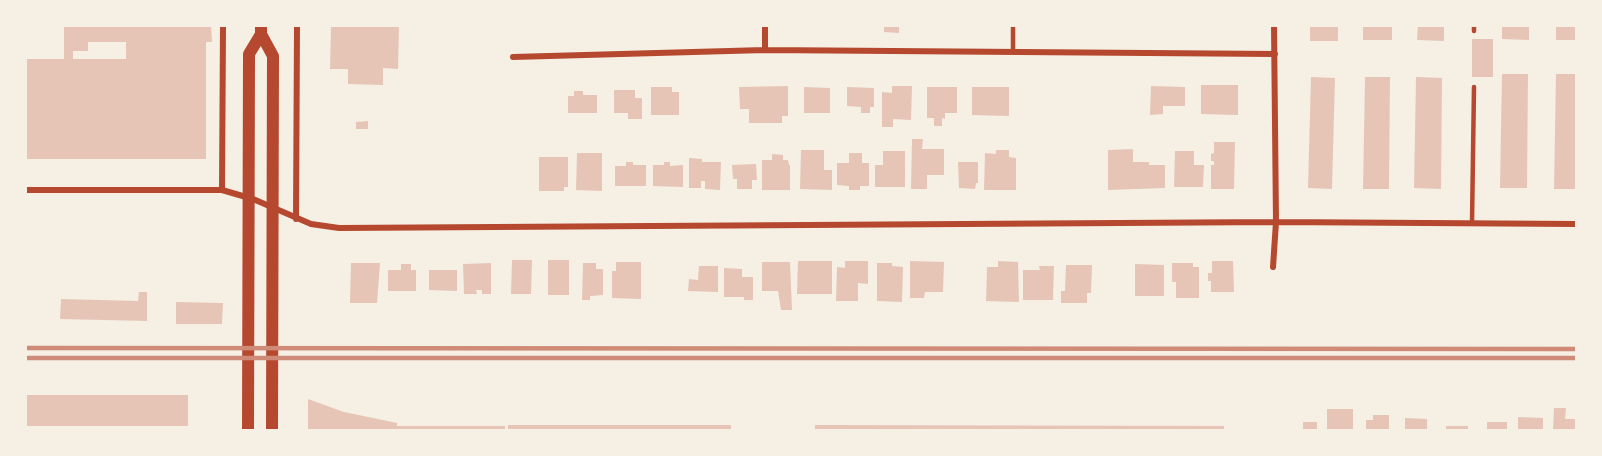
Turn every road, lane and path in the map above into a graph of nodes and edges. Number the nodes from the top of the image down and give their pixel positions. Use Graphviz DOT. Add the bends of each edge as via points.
graph roads {
  1 [pos="223,26"];
  2 [pos="297,26"];
  3 [pos="765,26"];
  4 [pos="1013,26"];
  5 [pos="1274,26"];
  6 [pos="261,30"];
  7 [pos="765,50"];
  8 [pos="1013,52"];
  9 [pos="1275,54"];
  10 [pos="513,57"];
  11 [pos="1474,87"];
  12 [pos="26,190"];
  13 [pos="222,190"];
  14 [pos="296,219"];
  15 [pos="1276,222"];
  16 [pos="1472,223"];
  17 [pos="1576,224"];
  18 [pos="1273,267"];
  19 [pos="248,430"];
  20 [pos="272,430"];
  1 -- 13 [label="street"];
  2 -- 14 [label="street"];
  3 -- 7 [label="street"];
  4 -- 8 [label="lane"];
  5 -- 9 [label="street"];
  6 -- 19 [label="main road" via="249,54"];
  6 -- 20 [label="main road" via="273,56"];
  7 -- 8 [label="street"];
  7 -- 10 [label="street"];
  8 -- 9 [label="street"];
  9 -- 15 [label="street"];
  11 -- 16 [label="lane"];
  12 -- 13 [label="street"];
  13 -- 14 [label="street"];
  14 -- 15 [label="street" via="339,228"];
  15 -- 16 [label="street"];
  15 -- 18 [label="street"];
  16 -- 17 [label="street"];
}
